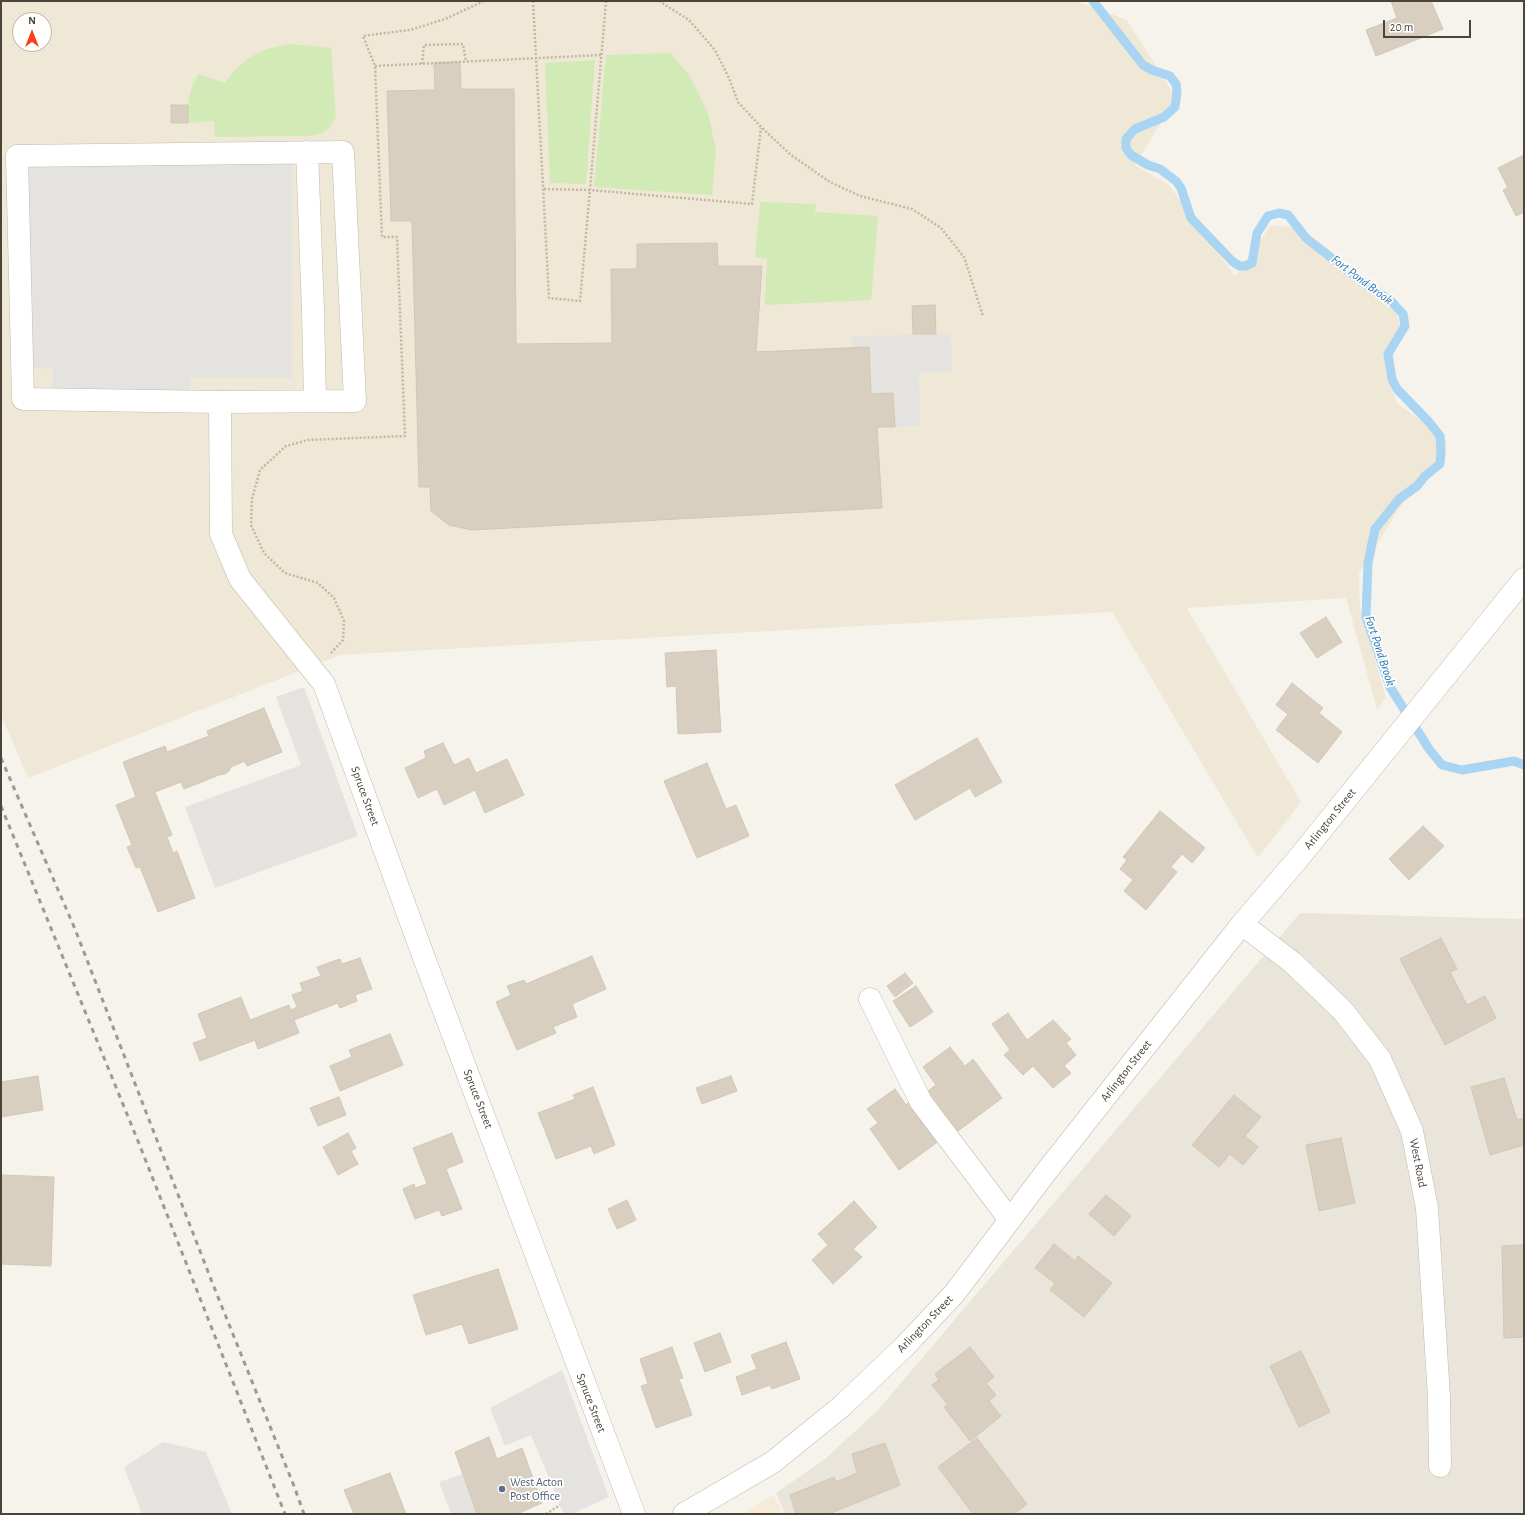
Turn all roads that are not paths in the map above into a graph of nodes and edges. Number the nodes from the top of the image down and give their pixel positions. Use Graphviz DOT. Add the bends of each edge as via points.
graph roads {
  1 [pos="306,152"];
  2 [pos="315,401"];
  3 [pos="220,402"];
  4 [pos="1524,579"];
  5 [pos="1242,924"];
  6 [pos="870,999"];
  7 [pos="1010,1220"];
  8 [pos="1440,1466"];
  9 [pos="634,1514"];
  10 [pos="684,1514"];
  1 -- 2 [label="street"];
  1 -- 2 [label="street" via="343,152 355,401"];
  1 -- 3 [label="street" via="17,156 23,399"];
  2 -- 3 [label="street"];
  3 -- 9 [label="street, Spruce Street" via="221,534 240,580 324,684"];
  4 -- 5 [label="street, Arlington Street" via="1297,860"];
  5 -- 7 [label="street, Arlington Street"];
  5 -- 8 [label="street, West Road" via="1294,962 1343,1011 1380,1059 1412,1131 1427,1208 1439,1389"];
  6 -- 7 [label="street" via="921,1102"];
  7 -- 10 [label="street, Arlington Street" via="954,1294 905,1346 842,1406 773,1462"];
}
